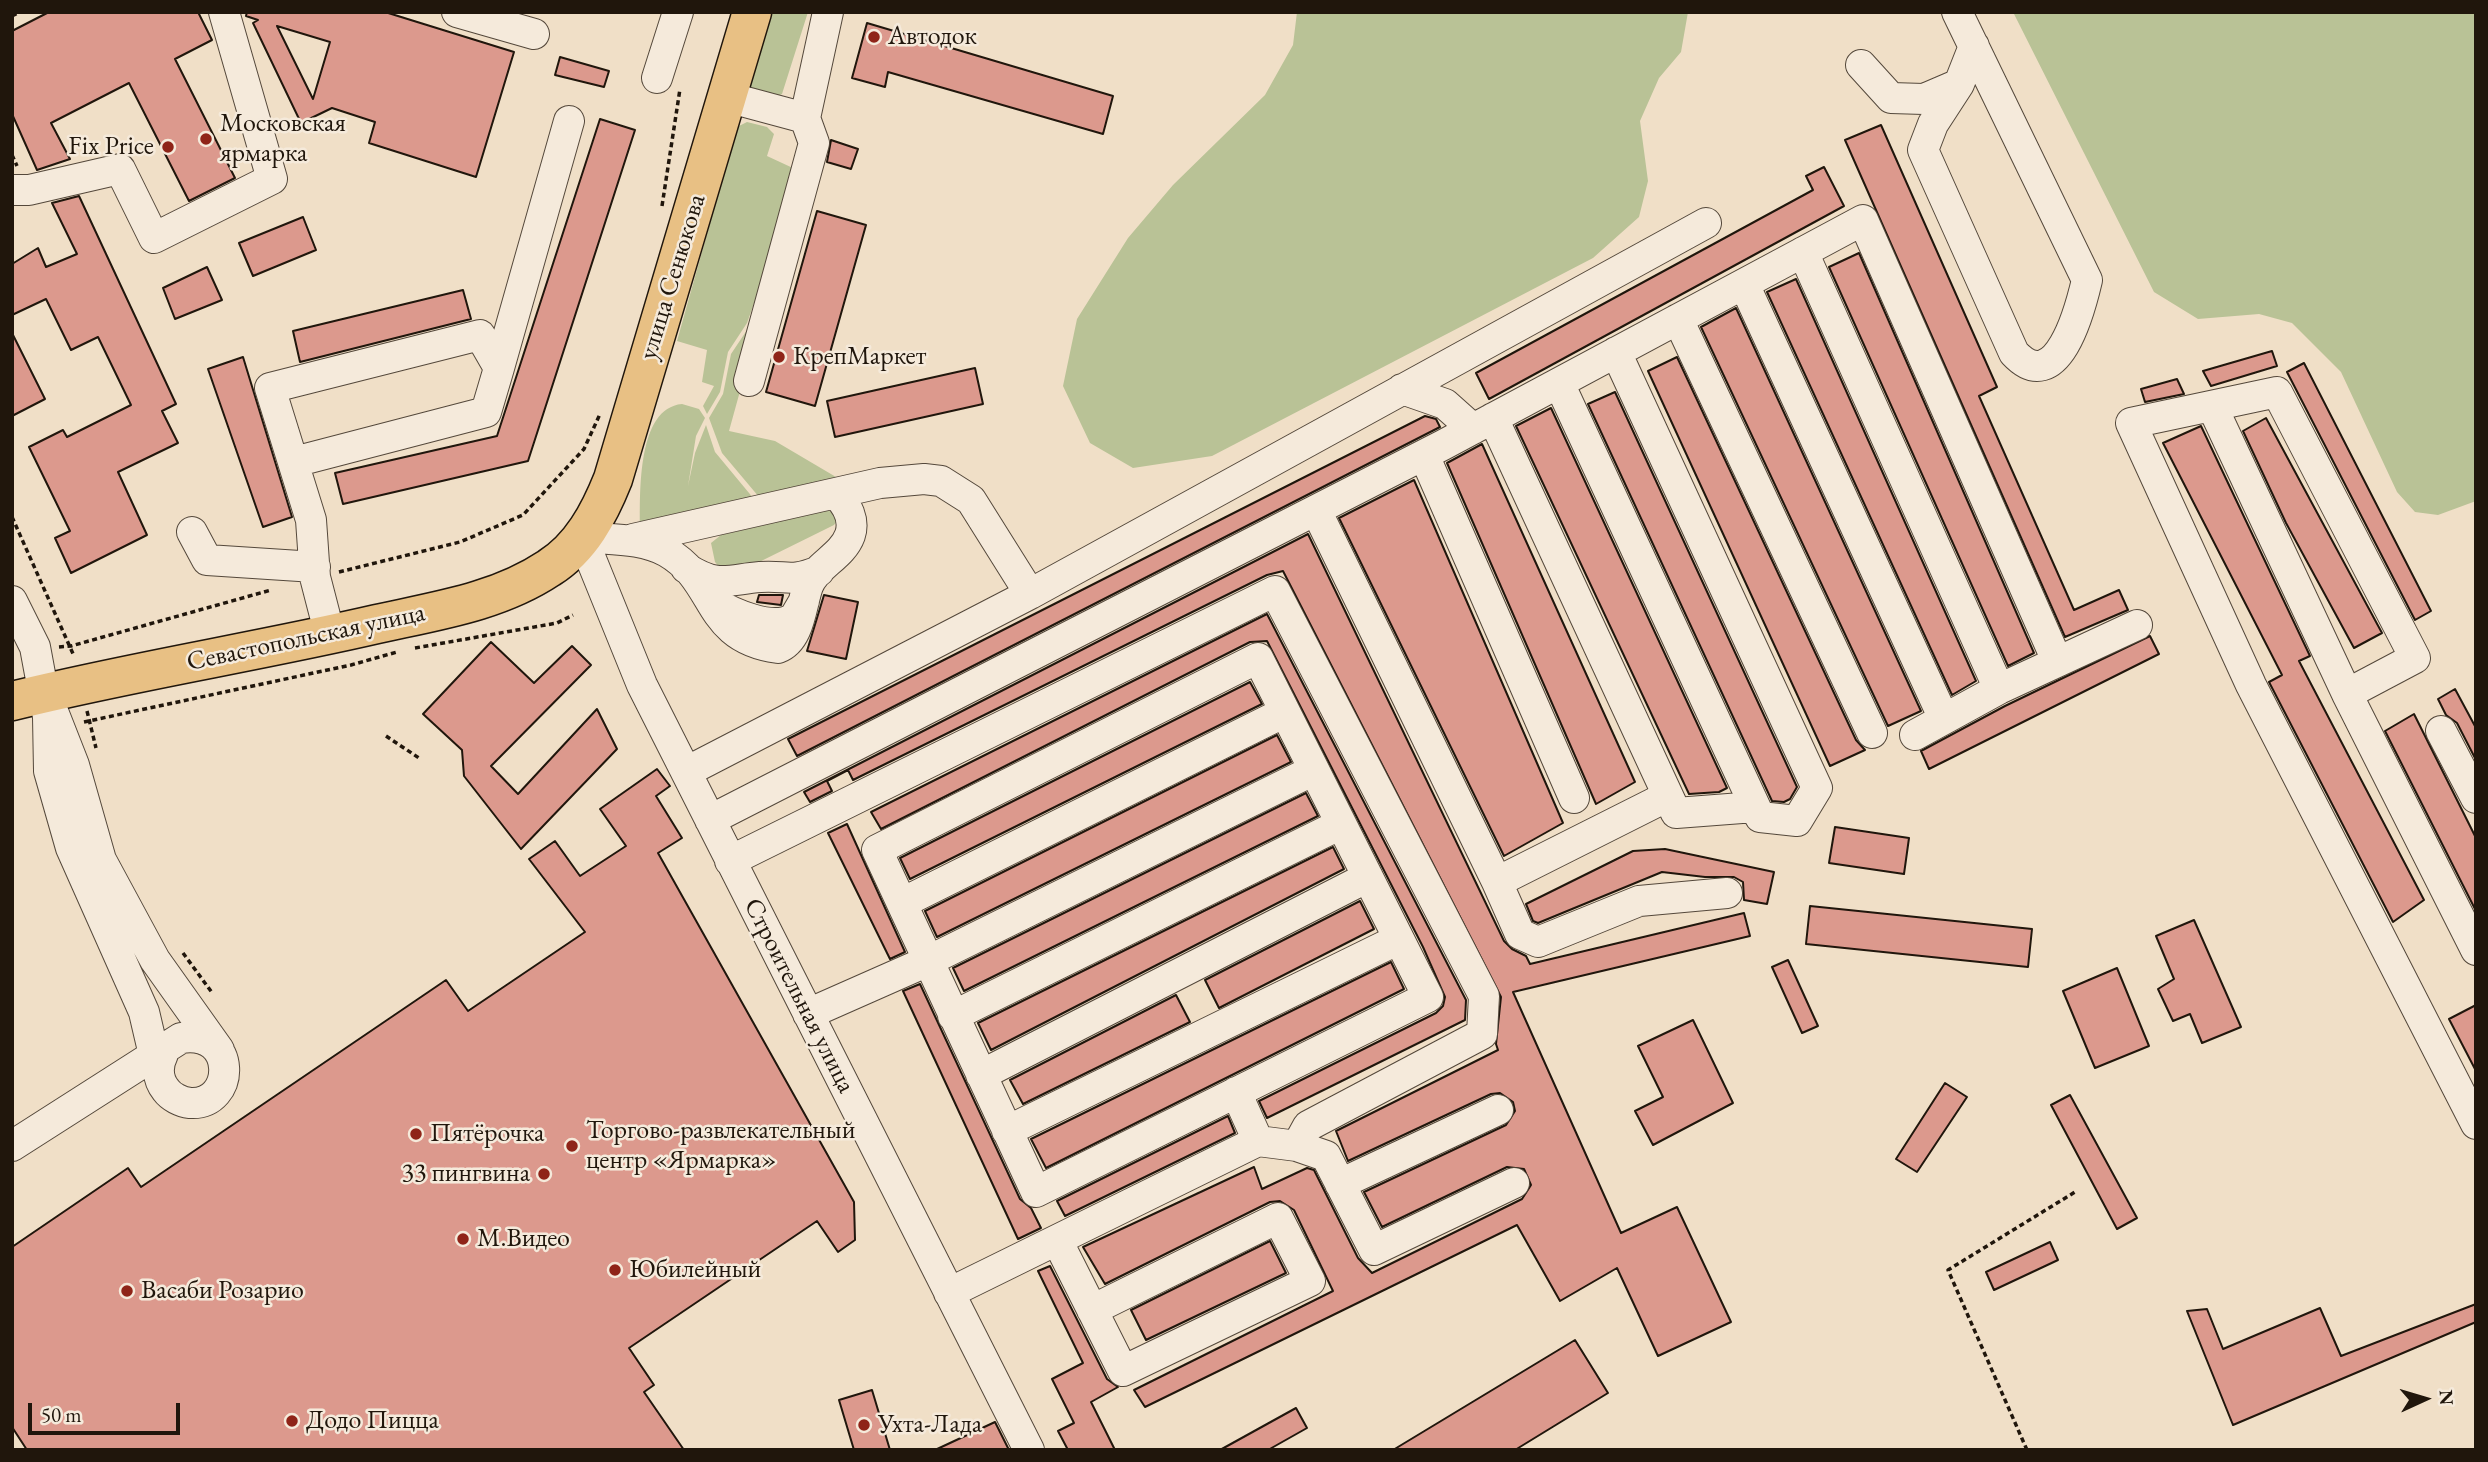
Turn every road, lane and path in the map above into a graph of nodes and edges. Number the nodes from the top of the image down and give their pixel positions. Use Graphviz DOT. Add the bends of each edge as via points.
graph roads {
  1 [pos="20,12"];
  2 [pos="224,12"];
  3 [pos="457,12"];
  4 [pos="678,12"];
  5 [pos="752,12"];
  6 [pos="828,12"];
  7 [pos="1958,12"];
  8 [pos="12,16"];
  9 [pos="534,34"];
  10 [pos="1974,46"];
  11 [pos="1861,65"];
  12 [pos="669,83"];
  13 [pos="1959,84"];
  14 [pos="727,97"];
  15 [pos="805,118"];
  16 [pos="569,121"];
  17 [pos="12,190"];
  18 [pos="662,208"];
  19 [pos="1706,223"];
  20 [pos="1802,252"];
  21 [pos="1744,284"];
  22 [pos="1678,319"];
  23 [pos="1616,352"];
  24 [pos="499,368"];
  25 [pos="749,381"];
  26 [pos="1559,383"];
  27 [pos="1402,389"];
  28 [pos="2212,406"];
  29 [pos="601,413"];
  30 [pos="1483,424"];
  31 [pos="1424,455"];
  32 [pos="294,463"];
  33 [pos="837,495"];
  34 [pos="1316,510"];
  35 [pos="523,515"];
  36 [pos="12,517"];
  37 [pos="192,532"];
  38 [pos="582,537"];
  39 [pos="623,541"];
  40 [pos="315,567"];
  41 [pos="686,567"];
  42 [pos="820,571"];
  43 [pos="1030,594"];
  44 [pos="12,601"];
  45 [pos="573,615"];
  46 [pos="2137,625"];
  47 [pos="330,635"];
  48 [pos="2057,661"];
  49 [pos="81,685"];
  50 [pos="1999,689"];
  51 [pos="2347,694"];
  52 [pos="28,697"];
  53 [pos="1285,712"];
  54 [pos="1944,719"];
  55 [pos="72,723"];
  56 [pos="2441,731"];
  57 [pos="1872,733"];
  58 [pos="1915,735"];
  59 [pos="386,736"];
  60 [pos="97,753"];
  61 [pos="419,758"];
  62 [pos="1314,770"];
  63 [pos="686,772"];
  64 [pos="1668,796"];
  65 [pos="1574,798"];
  66 [pos="2476,798"];
  67 [pos="1755,807"];
  68 [pos="710,820"];
  69 [pos="1341,824"];
  70 [pos="730,861"];
  71 [pos="1368,877"];
  72 [pos="1497,882"];
  73 [pos="1727,893"];
  74 [pos="902,903"];
  75 [pos="1399,939"];
  76 [pos="2476,950"];
  77 [pos="928,961"];
  78 [pos="808,1014"];
  79 [pos="953,1016"];
  80 [pos="219,1050"];
  81 [pos="161,1056"];
  82 [pos="981,1075"];
  83 [pos="1236,1092"];
  84 [pos="1498,1110"];
  85 [pos="2476,1124"];
  86 [pos="1007,1131"];
  87 [pos="1258,1141"];
  88 [pos="12,1146"];
  89 [pos="1297,1146"];
  90 [pos="1514,1183"];
  91 [pos="1340,1184"];
  92 [pos="2075,1192"];
  93 [pos="1057,1240"];
  94 [pos="949,1293"];
  95 [pos="1092,1310"];
  96 [pos="1029,1450"];
  97 [pos="2027,1450"];
  1 -- 8 [label="path"];
  2 -- 17 [label="street" via="272,179 154,238 120,169"];
  3 -- 9 [label="street"];
  4 -- 12 [label="street"];
  5 -- 14 [label="main road, улица Сенюкова"];
  6 -- 15 [label="street"];
  7 -- 10 [label="street"];
  10 -- 13 [label="street"];
  10 -- 13 [label="street" via="2087,279 2079,315 2056,359 2037,367 2024,364 2014,353 1923,150 1933,124"];
  11 -- 13 [label="street" via="1891,98 1924,99"];
  12 -- 18 [label="path"];
  14 -- 15 [label="street"];
  14 -- 38 [label="main road, улица Сенюкова" via="613,479"];
  15 -- 25 [label="street" via="814,144"];
  16 -- 24 [label="street"];
  19 -- 27 [label="street"];
  20 -- 21 [label="street"];
  20 -- 48 [label="street" via="1863,220"];
  20 -- 50 [label="street"];
  21 -- 22 [label="street"];
  21 -- 54 [label="street"];
  22 -- 23 [label="street"];
  22 -- 57 [label="street"];
  23 -- 26 [label="street"];
  23 -- 67 [label="street" via="1817,788 1797,821 1760,817"];
  24 -- 32 [label="street" via="486,412"];
  24 -- 32 [label="street" via="480,335 270,388"];
  26 -- 30 [label="street"];
  26 -- 67 [label="street"];
  27 -- 30 [label="street"];
  27 -- 43 [label="street"];
  28 -- 51 [label="street"];
  28 -- 51 [label="street" via="2277,392 2415,658"];
  28 -- 85 [label="street" via="2132,423 2251,685"];
  29 -- 35 [label="path" via="584,449"];
  30 -- 31 [label="street"];
  30 -- 64 [label="street"];
  31 -- 34 [label="street"];
  31 -- 65 [label="street"];
  32 -- 40 [label="street" via="311,520"];
  33 -- 39 [label="street"];
  33 -- 42 [label="street" via="851,519 849,536"];
  33 -- 43 [label="street" via="880,483 924,479 957,489 971,499"];
  34 -- 68 [label="street"];
  34 -- 72 [label="street"];
  36 -- 49 [label="path" via="71,646"];
  37 -- 40 [label="street" via="208,561"];
  38 -- 39 [label="street"];
  38 -- 47 [label="main road, Севастопольская улица" via="550,568 506,591"];
  38 -- 63 [label="street, Строительная улица" via="642,685"];
  39 -- 41 [label="street" via="653,545"];
  40 -- 47 [label="street"];
  41 -- 42 [label="street" via="721,583 758,577 792,580"];
  41 -- 42 [label="street" via="709,599 737,613 781,622 794,618 808,585"];
  43 -- 63 [label="street"];
  44 -- 52 [label="street" via="35,647"];
  45 -- 55 [label="path" via="557,623 402,650"];
  46 -- 48 [label="street"];
  47 -- 49 [label="main road, Севастопольская улица"];
  48 -- 50 [label="street"];
  49 -- 52 [label="main road, Севастопольская улица"];
  49 -- 60 [label="path"];
  50 -- 54 [label="street"];
  51 -- 76 [label="street"];
  52 -- 80 [label="street" via="74,765 101,860 155,960"];
  52 -- 81 [label="street" via="71,848"];
  53 -- 62 [label="street"];
  53 -- 74 [label="street"];
  53 -- 74 [label="street" via="1258,659 877,850"];
  54 -- 58 [label="street"];
  56 -- 66 [label="street"];
  59 -- 61 [label="path"];
  62 -- 69 [label="street"];
  62 -- 77 [label="street"];
  63 -- 68 [label="street, Строительная улица"];
  64 -- 67 [label="street" via="1676,813"];
  64 -- 72 [label="street"];
  68 -- 70 [label="street, Строительная улица"];
  69 -- 71 [label="street"];
  69 -- 79 [label="street"];
  70 -- 78 [label="street, Строительная улица"];
  70 -- 89 [label="street" via="1275,591 1484,996 1482,1034 1308,1126"];
  71 -- 75 [label="street"];
  71 -- 82 [label="street"];
  72 -- 73 [label="street" via="1520,934 1538,942 1639,901"];
  74 -- 77 [label="street"];
  75 -- 83 [label="street" via="1429,997"];
  75 -- 86 [label="street"];
  77 -- 78 [label="street"];
  77 -- 79 [label="street"];
  78 -- 94 [label="street, Строительная улица"];
  79 -- 82 [label="street"];
  80 -- 81 [label="street" via="192,1036"];
  80 -- 81 [label="street" via="223,1081 199,1102 177,1100 168,1093"];
  81 -- 88 [label="street"];
  82 -- 86 [label="street"];
  83 -- 86 [label="street" via="1036,1192"];
  83 -- 87 [label="street"];
  84 -- 91 [label="street"];
  87 -- 89 [label="street"];
  87 -- 93 [label="street"];
  89 -- 91 [label="street" via="1326,1157"];
  90 -- 91 [label="street" via="1374,1250"];
  92 -- 97 [label="path" via="1948,1270"];
  93 -- 94 [label="street"];
  93 -- 95 [label="street"];
  94 -- 96 [label="street, Строительная улица"];
  95 -- 95 [label="street" via="1123,1371 1310,1281 1278,1218"];
}
